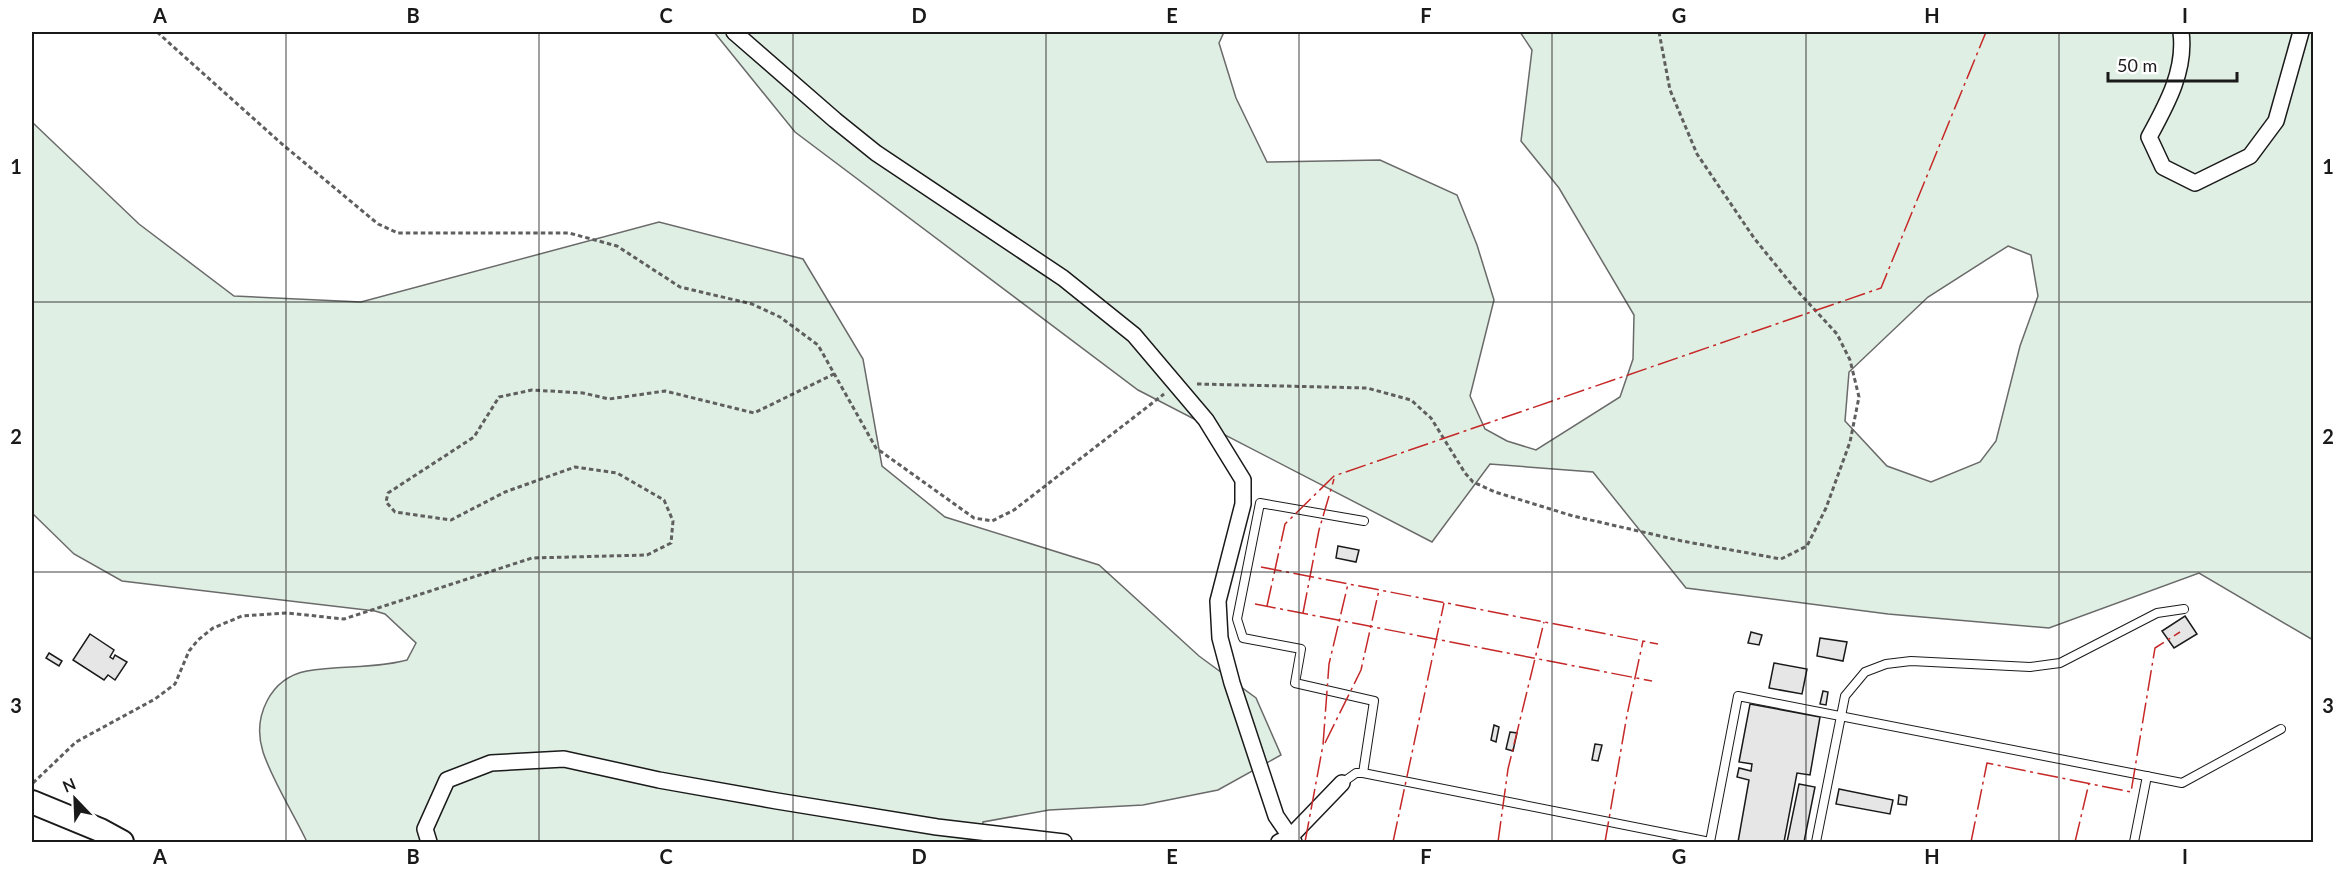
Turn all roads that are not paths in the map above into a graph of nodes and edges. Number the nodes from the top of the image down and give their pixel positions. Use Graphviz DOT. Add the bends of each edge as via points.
graph roads {
  1 [pos="734,32"];
  2 [pos="2181,32"];
  3 [pos="2301,32"];
  4 [pos="1364,521"];
  5 [pos="2184,609"];
  6 [pos="1840,716"];
  7 [pos="2281,729"];
  8 [pos="1363,773"];
  9 [pos="2147,776"];
  10 [pos="1342,783"];
  11 [pos="32,802"];
  12 [pos="1288,841"];
  13 [pos="122,843"];
  14 [pos="429,843"];
  15 [pos="1064,843"];
  16 [pos="1816,843"];
  17 [pos="2134,843"];
  1 -- 12 [label="street" via="876,153 1063,278 1134,335 1206,420 1242,480 1243,504 1218,601 1220,638 1276,816"];
  2 -- 3 [label="street" via="2183,48 2172,94 2149,137 2163,167 2195,183 2250,156 2276,121"];
  4 -- 8 [label="lane" via="1260,503 1237,619 1243,638 1302,649 1295,683 1374,701"];
  5 -- 6 [label="lane" via="2157,613 2090,650 2046,666 1886,664 1865,672 1856,682 1845,696"];
  6 -- 8 [label="lane" via="1738,696 1710,843"];
  6 -- 9 [label="lane"];
  6 -- 16 [label="lane"];
  7 -- 9 [label="lane" via="2182,783"];
  8 -- 10 [label="lane" via="1356,773"];
  9 -- 17 [label="lane"];
  10 -- 12 [label="street"];
  11 -- 13 [label="main road"];
  14 -- 15 [label="street" via="425,829 447,780 491,763 564,759 777,801"];
}
